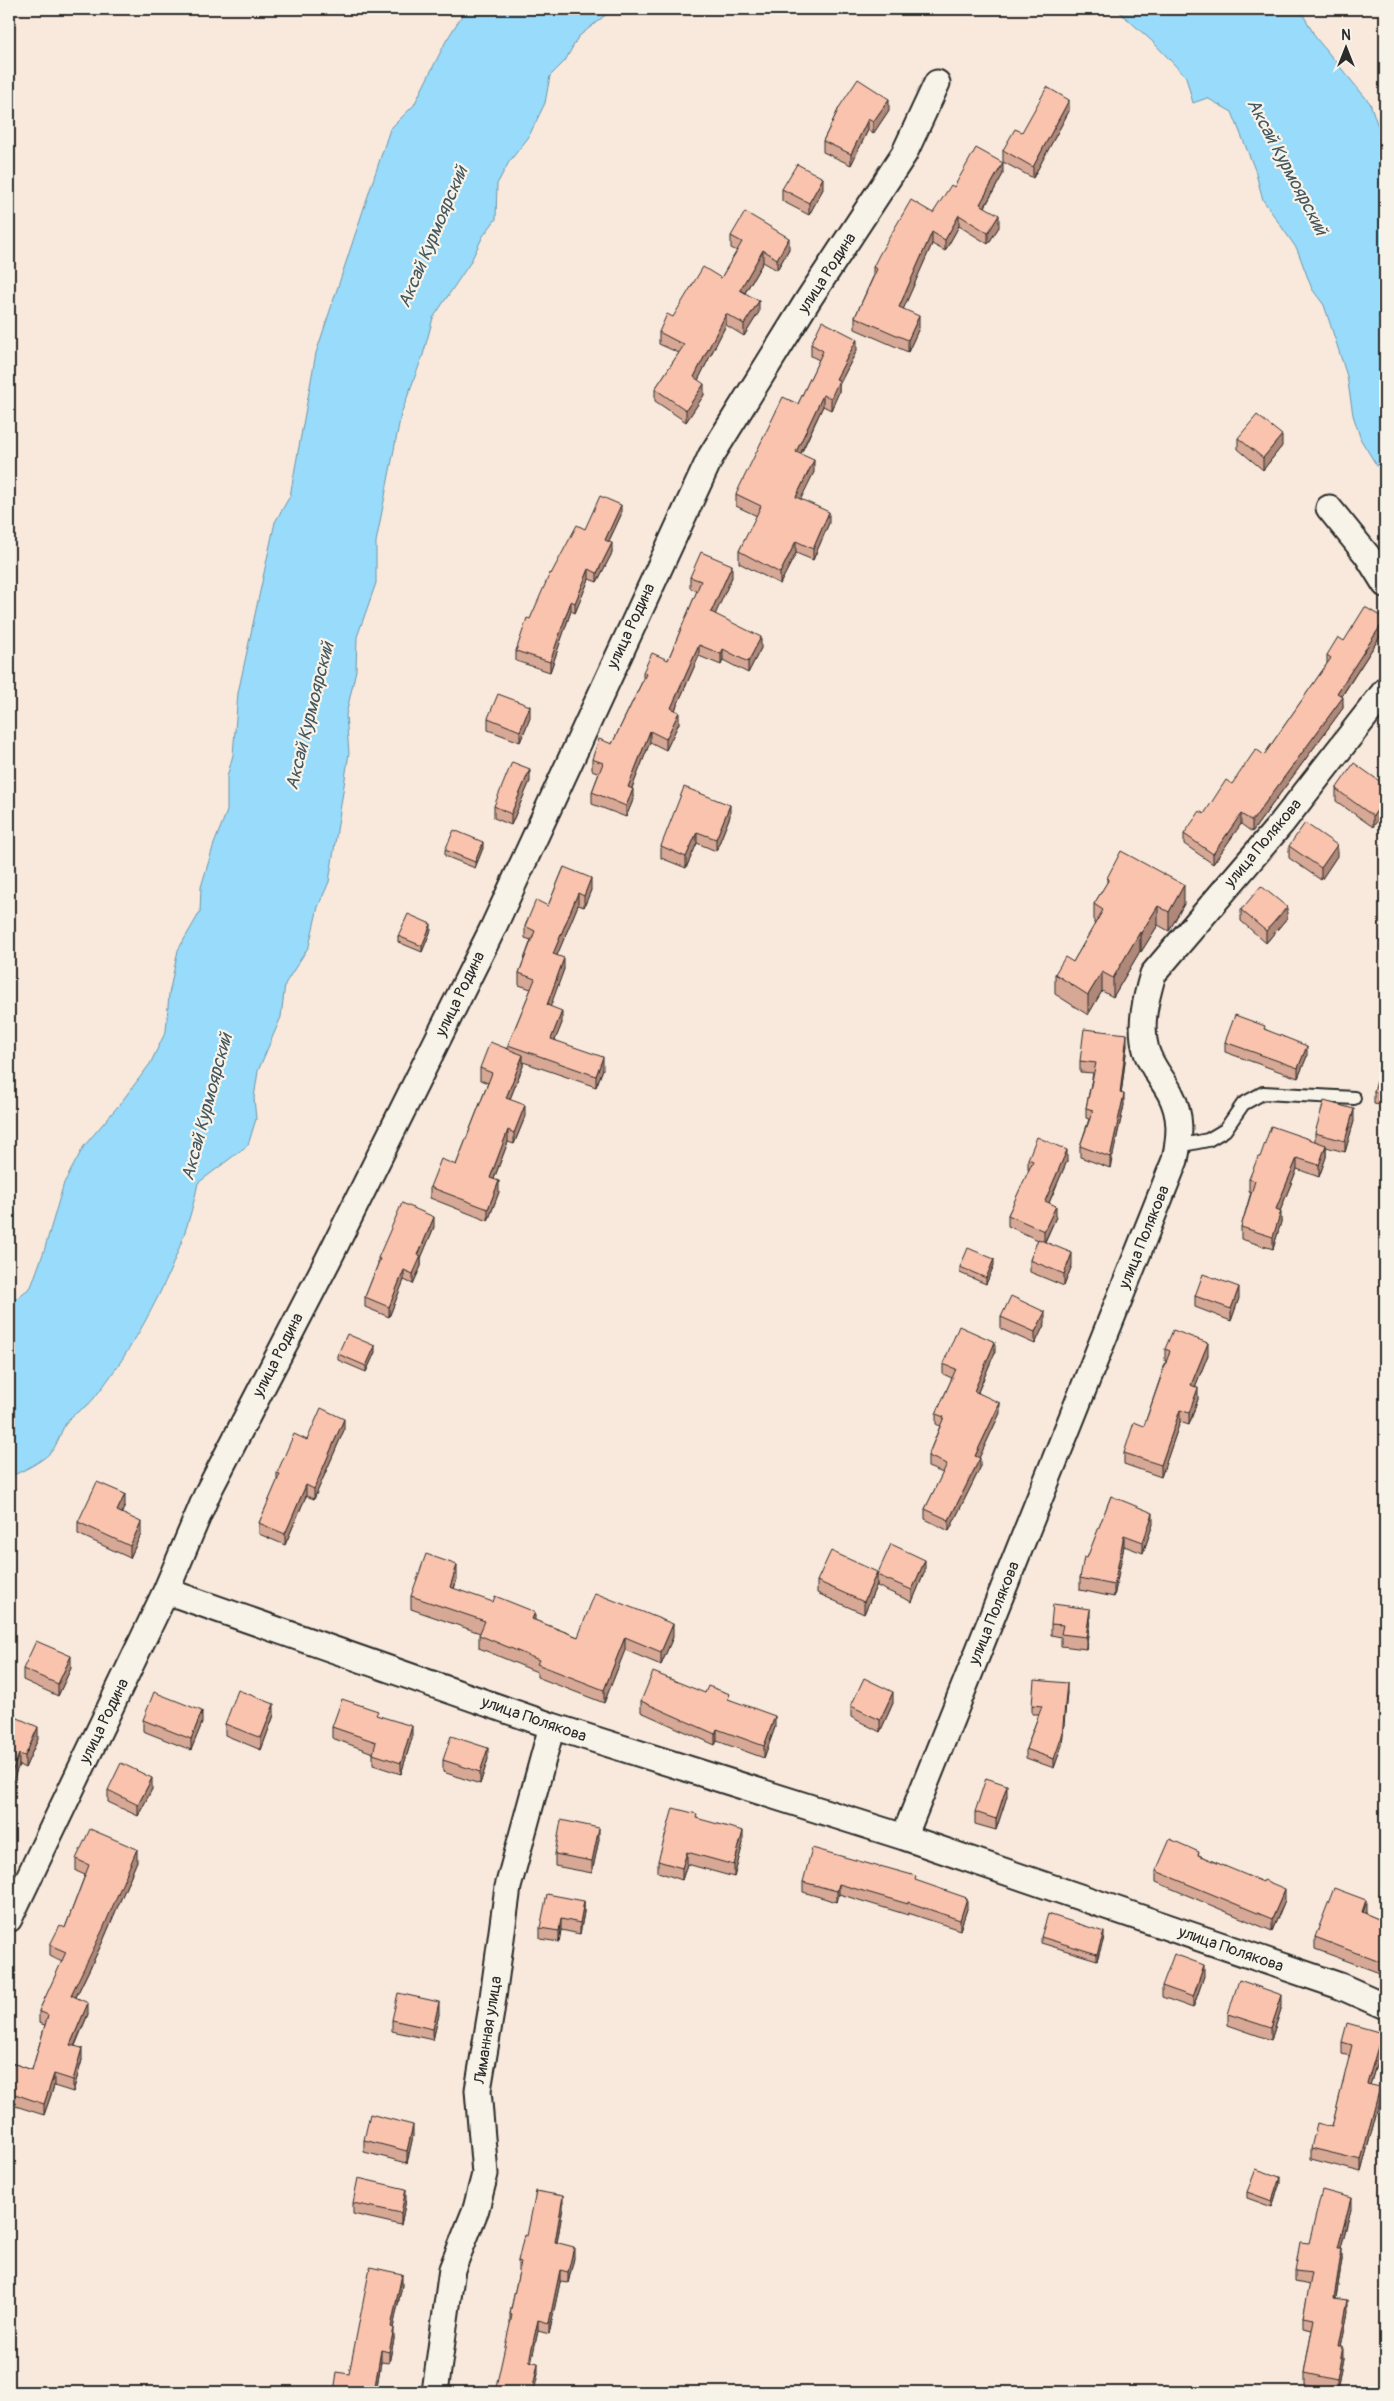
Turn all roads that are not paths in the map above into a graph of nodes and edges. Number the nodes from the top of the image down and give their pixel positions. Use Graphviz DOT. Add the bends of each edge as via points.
graph roads {
  1 [pos="937,83"];
  2 [pos="1329,508"];
  3 [pos="1385,584"];
  4 [pos="1385,691"];
  5 [pos="1354,1098"];
  6 [pos="1178,1146"];
  7 [pos="166,1591"];
  8 [pos="552,1726"];
  9 [pos="904,1836"];
  10 [pos="9,1919"];
  11 [pos="1385,2006"];
  12 [pos="435,2392"];
  1 -- 7 [label="street, улица Родина" via="904,154 711,456 493,928 208,1492"];
  2 -- 3 [label="street"];
  4 -- 6 [label="street, улица Полякова" via="1280,824 1153,974 1142,1025 1154,1070 1170,1092 1178,1112"];
  5 -- 6 [label="lane" via="1263,1093 1243,1104 1225,1130 1208,1140"];
  6 -- 9 [label="street, улица Полякова"];
  7 -- 8 [label="street, улица Полякова"];
  7 -- 10 [label="street, улица Родина"];
  8 -- 9 [label="street, улица Полякова"];
  8 -- 12 [label="street, Лиманная улица" via="508,1887 478,2090 485,2174 476,2209 452,2269"];
  9 -- 11 [label="street, улица Полякова" via="1340,1986"];
}
